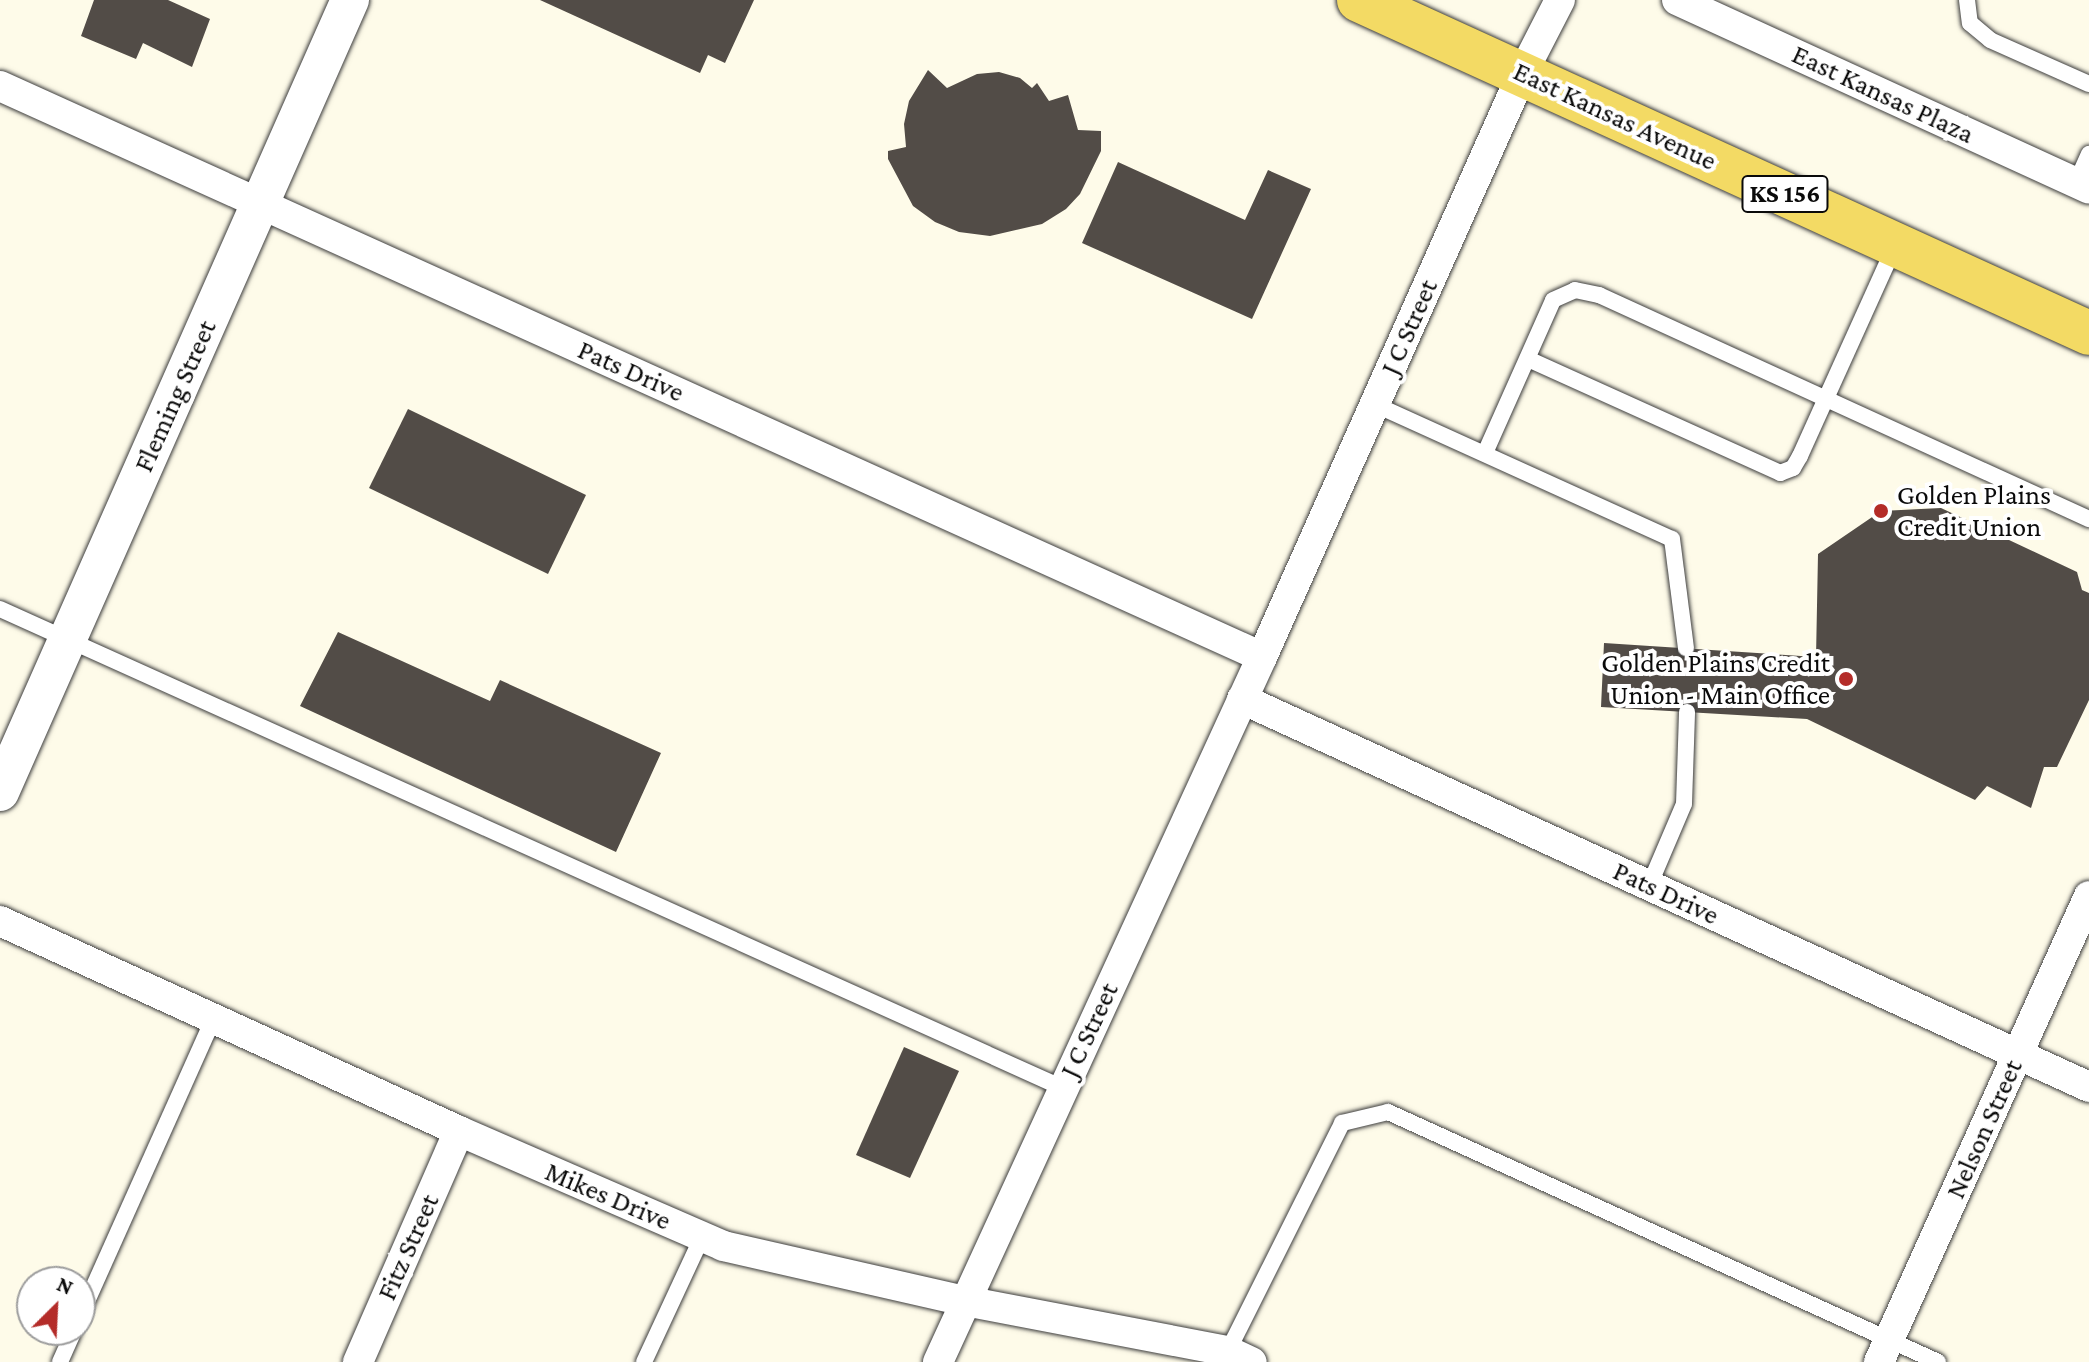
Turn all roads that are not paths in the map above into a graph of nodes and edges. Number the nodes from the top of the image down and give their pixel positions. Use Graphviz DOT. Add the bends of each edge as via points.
graph roads {
  1 [pos="350,0"];
  2 [pos="1359,0"];
  3 [pos="1560,0"];
  4 [pos="1677,0"];
  5 [pos="1967,0"];
  6 [pos="1522,74"];
  7 [pos="2089,84"];
  8 [pos="0,86"];
  9 [pos="2089,154"];
  10 [pos="2083,186"];
  11 [pos="261,203"];
  12 [pos="1895,244"];
  13 [pos="2089,333"];
  14 [pos="1528,359"];
  15 [pos="1826,398"];
  16 [pos="1374,404"];
  17 [pos="1485,453"];
  18 [pos="2089,519"];
  19 [pos="0,609"];
  20 [pos="68,639"];
  21 [pos="1686,648"];
  22 [pos="1262,657"];
  23 [pos="1242,699"];
  24 [pos="1687,712"];
  25 [pos="0,792"];
  26 [pos="1649,886"];
  27 [pos="2089,896"];
  28 [pos="0,921"];
  29 [pos="213,1019"];
  30 [pos="2017,1054"];
  31 [pos="2089,1087"];
  32 [pos="1063,1088"];
  33 [pos="459,1131"];
  34 [pos="702,1237"];
  35 [pos="96,1281"];
  36 [pos="965,1301"];
  37 [pos="1884,1351"];
  38 [pos="1240,1357"];
  39 [pos="358,1362"];
  40 [pos="644,1362"];
  41 [pos="938,1362"];
  42 [pos="1938,1362"];
  1 -- 11 [label="street, Fleming Street"];
  2 -- 6 [label="main road, East Kansas Avenue / KS 156"];
  3 -- 6 [label="street, J C Street"];
  4 -- 10 [label="street, East Kansas Plaza"];
  5 -- 7 [label="lane" via="1970,23 1990,40"];
  6 -- 12 [label="main road, East Kansas Avenue / KS 156"];
  6 -- 16 [label="street, J C Street"];
  8 -- 11 [label="street, Pats Drive"];
  9 -- 10 [label="lane"];
  11 -- 20 [label="street, Fleming Street"];
  11 -- 22 [label="street, Pats Drive"];
  12 -- 13 [label="main road, East Kansas Avenue / KS 156"];
  12 -- 15 [label="lane"];
  14 -- 15 [label="lane" via="1553,300 1575,290 1599,295"];
  14 -- 15 [label="lane" via="1780,473 1793,468"];
  14 -- 17 [label="lane"];
  15 -- 18 [label="lane"];
  16 -- 17 [label="lane"];
  16 -- 22 [label="street, J C Street"];
  17 -- 21 [label="lane" via="1672,539"];
  19 -- 20 [label="lane"];
  20 -- 25 [label="street, Fleming Street"];
  20 -- 32 [label="lane"];
  22 -- 23 [label="street, J C Street"];
  23 -- 26 [label="street, Pats Drive"];
  23 -- 32 [label="street, J C Street"];
  24 -- 26 [label="lane" via="1684,804"];
  26 -- 30 [label="street, Pats Drive"];
  27 -- 30 [label="street, Nelson Street"];
  28 -- 29 [label="street, Mikes Drive"];
  29 -- 33 [label="street, Mikes Drive"];
  29 -- 35 [label="lane"];
  30 -- 31 [label="street, Pats Drive"];
  30 -- 37 [label="street, Nelson Street"];
  32 -- 36 [label="street, J C Street"];
  33 -- 34 [label="street, Mikes Drive"];
  33 -- 39 [label="street, Fitz Street"];
  34 -- 36 [label="street, Mikes Drive"];
  34 -- 40 [label="lane"];
  36 -- 38 [label="street, Mikes Drive"];
  36 -- 41 [label="street, J C Street"];
  37 -- 38 [label="lane" via="1388,1112 1342,1123"];
  37 -- 42 [label="lane"];
}
